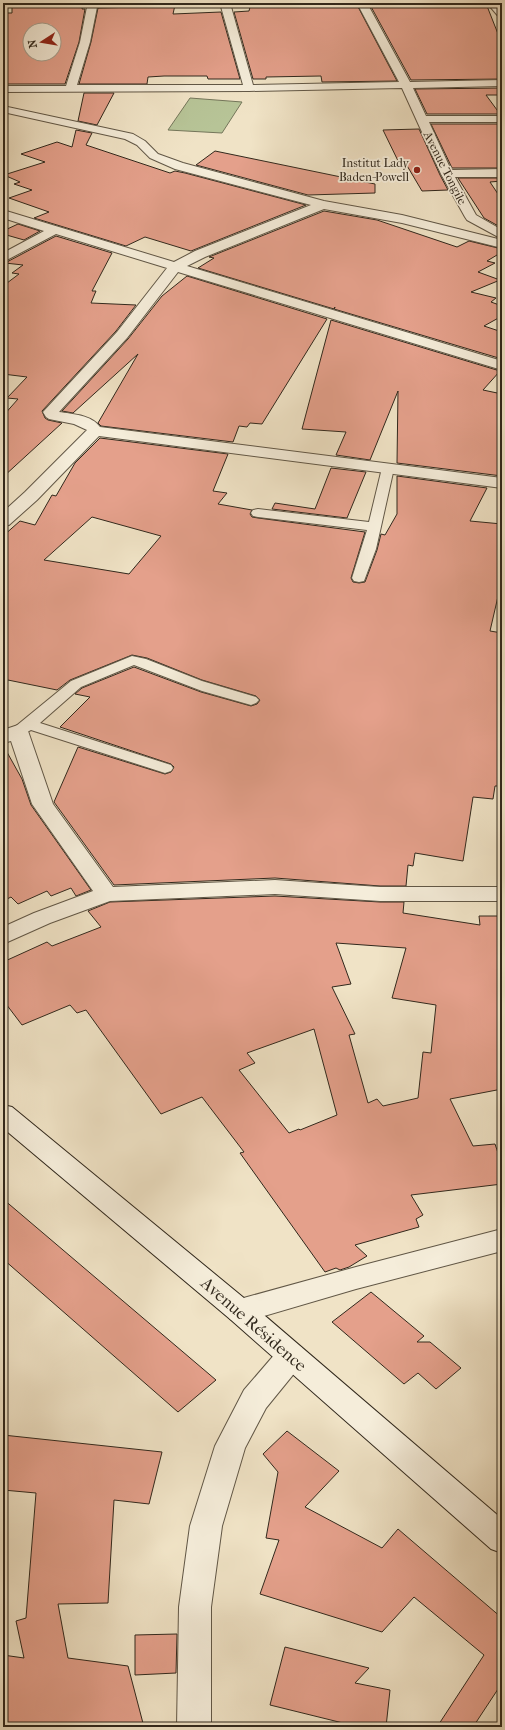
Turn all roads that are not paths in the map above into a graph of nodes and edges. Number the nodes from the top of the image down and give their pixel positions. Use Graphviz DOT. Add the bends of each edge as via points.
graph roads {
  1 [pos="91,3"];
  2 [pos="225,3"];
  3 [pos="362,3"];
  4 [pos="492,3"];
  5 [pos="502,15"];
  6 [pos="502,83"];
  7 [pos="406,85"];
  8 [pos="249,88"];
  9 [pos="3,89"];
  10 [pos="70,89"];
  11 [pos="3,109"];
  12 [pos="421,119"];
  13 [pos="502,119"];
  14 [pos="502,173"];
  15 [pos="447,174"];
  16 [pos="323,205"];
  17 [pos="3,214"];
  18 [pos="471,217"];
  19 [pos="494,217"];
  20 [pos="402,219"];
  21 [pos="55,230"];
  22 [pos="502,235"];
  23 [pos="502,244"];
  24 [pos="3,258"];
  25 [pos="176,266"];
  26 [pos="502,366"];
  27 [pos="94,431"];
  28 [pos="388,468"];
  29 [pos="502,483"];
  30 [pos="258,513"];
  31 [pos="3,521"];
  32 [pos="374,527"];
  33 [pos="358,578"];
  34 [pos="251,700"];
  35 [pos="17,731"];
  36 [pos="165,768"];
  37 [pos="107,894"];
  38 [pos="502,894"];
  39 [pos="3,936"];
  40 [pos="3,1114"];
  41 [pos="502,1240"];
  42 [pos="240,1311"];
  43 [pos="291,1356"];
  44 [pos="502,1538"];
  45 [pos="194,1727"];
  1 -- 10 [label="street" via="85,42"];
  2 -- 8 [label="street"];
  3 -- 7 [label="street, Avenue Tongile"];
  4 -- 5 [label="street"];
  6 -- 7 [label="street"];
  7 -- 8 [label="street"];
  7 -- 12 [label="street, Avenue Tongile"];
  8 -- 10 [label="street"];
  9 -- 10 [label="street"];
  11 -- 16 [label="street" via="129,136 154,156 178,166"];
  12 -- 13 [label="street"];
  12 -- 15 [label="street, Avenue Tongile"];
  14 -- 15 [label="street"];
  15 -- 18 [label="street, Avenue Tongile"];
  16 -- 20 [label="street"];
  16 -- 25 [label="street"];
  17 -- 21 [label="street"];
  18 -- 19 [label="street"];
  18 -- 20 [label="street"];
  18 -- 22 [label="street, Avenue Tongile"];
  20 -- 23 [label="street"];
  21 -- 24 [label="street"];
  21 -- 25 [label="street"];
  25 -- 26 [label="street"];
  25 -- 27 [label="street" via="122,335 51,412 54,416 93,426"];
  27 -- 28 [label="street"];
  27 -- 31 [label="street"];
  28 -- 29 [label="street"];
  28 -- 32 [label="lane"];
  30 -- 32 [label="lane"];
  32 -- 33 [label="lane"];
  34 -- 35 [label="lane" via="132,660 76,684"];
  35 -- 36 [label="lane"];
  35 -- 37 [label="street" via="43,804"];
  37 -- 38 [label="street" via="275,887 380,894"];
  37 -- 39 [label="street" via="42,918"];
  40 -- 42 [label="street, Avenue Résidence"];
  41 -- 42 [label="street"];
  42 -- 43 [label="street, Avenue Résidence"];
  43 -- 44 [label="street, Avenue Résidence"];
  43 -- 45 [label="street" via="255,1399 230,1446 206,1526 195,1606"];
}
